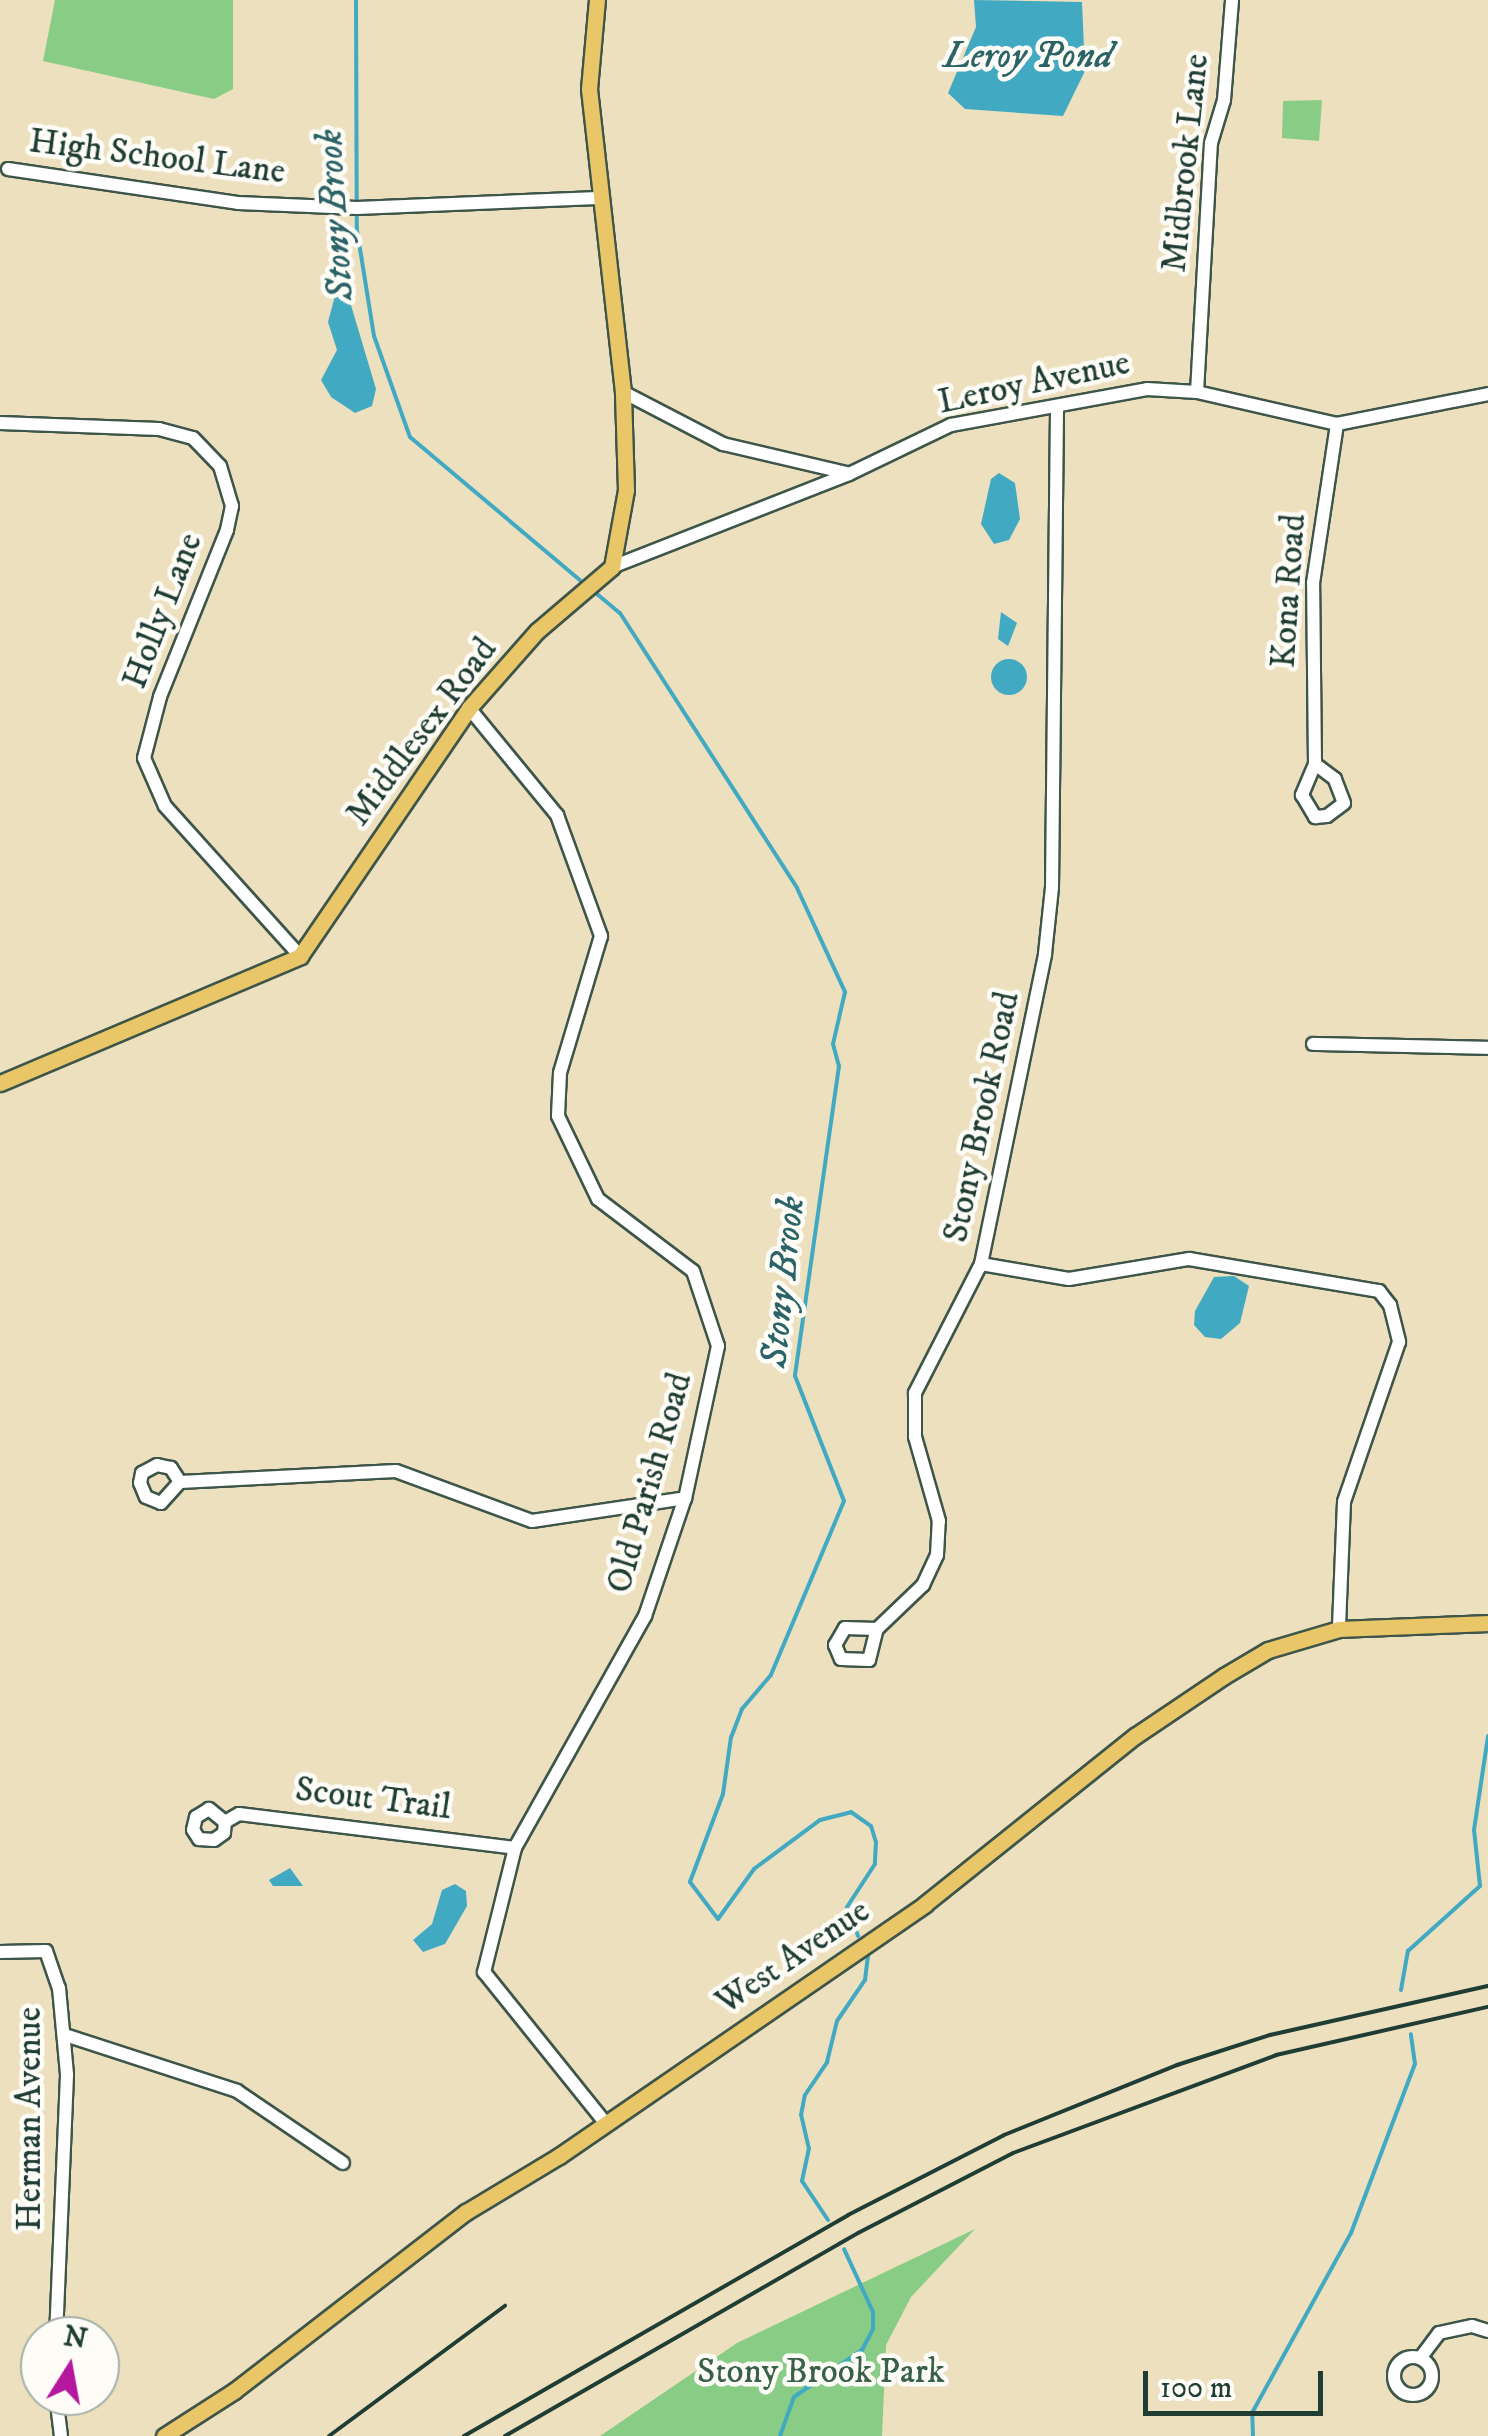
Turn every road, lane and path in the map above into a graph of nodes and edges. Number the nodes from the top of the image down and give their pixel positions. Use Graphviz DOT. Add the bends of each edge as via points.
graph roads {
  1 [pos="596,0"];
  2 [pos="1232,0"];
  3 [pos="8,169"];
  4 [pos="598,198"];
  5 [pos="623,392"];
  6 [pos="1197,392"];
  7 [pos="1488,394"];
  8 [pos="1056,406"];
  9 [pos="0,423"];
  10 [pos="1338,424"];
  11 [pos="849,474"];
  12 [pos="612,567"];
  13 [pos="468,708"];
  14 [pos="1315,764"];
  15 [pos="300,956"];
  16 [pos="1313,1044"];
  17 [pos="1488,1048"];
  18 [pos="0,1084"];
  19 [pos="981,1264"];
  20 [pos="180,1482"];
  21 [pos="685,1498"];
  22 [pos="1488,1623"];
  23 [pos="1339,1628"];
  24 [pos="877,1629"];
  25 [pos="225,1822"];
  26 [pos="515,1848"];
  27 [pos="0,1952"];
  28 [pos="65,2035"];
  29 [pos="604,2121"];
  30 [pos="343,2163"];
  31 [pos="57,2316"];
  32 [pos="1488,2331"];
  33 [pos="1421,2358"];
  34 [pos="164,2436"];
  1 -- 4 [label="main road" via="589,88"];
  2 -- 6 [label="street, Midbrook Lane" via="1224,100 1212,143"];
  3 -- 4 [label="street, High School Lane" via="238,202 357,208"];
  4 -- 5 [label="main road"];
  5 -- 11 [label="street" via="724,444"];
  5 -- 12 [label="main road" via="626,490"];
  6 -- 8 [label="street, Leroy Avenue" via="1147,389"];
  6 -- 10 [label="street, Leroy Avenue"];
  7 -- 10 [label="street, Leroy Avenue"];
  8 -- 11 [label="street, Leroy Avenue" via="950,425"];
  8 -- 19 [label="street, Stony Brook Road" via="1052,887 1038,994"];
  9 -- 15 [label="street, Holly Lane" via="159,429 193,438 220,466 232,506 227,530 160,697 144,758 165,806"];
  10 -- 14 [label="street, Kona Road" via="1314,583"];
  11 -- 12 [label="street, Leroy Avenue"];
  12 -- 13 [label="main road, Middlesex Road" via="537,631"];
  13 -- 15 [label="main road, Middlesex Road"];
  13 -- 21 [label="street, Old Parish Road" via="557,815 601,936 560,1072 558,1116 598,1199 693,1271 718,1346"];
  15 -- 18 [label="main road"];
  16 -- 17 [label="street"];
  19 -- 23 [label="street, Stony Brook Road" via="1068,1279 1189,1259 1379,1292 1390,1304 1399,1342 1344,1502"];
  19 -- 24 [label="street" via="914,1393 915,1437 940,1538 923,1584"];
  20 -- 21 [label="street" via="410,1472 532,1521"];
  21 -- 26 [label="street, Old Parish Road" via="644,1616"];
  22 -- 23 [label="main road, West Avenue"];
  23 -- 29 [label="main road, West Avenue" via="1268,1650 1180,1706 924,1904"];
  25 -- 26 [label="street, Scout Trail" via="239,1814"];
  26 -- 29 [label="street, Old Parish Road" via="484,1972"];
  27 -- 28 [label="street, Herman Avenue" via="46,1951"];
  28 -- 30 [label="street" via="237,2091"];
  28 -- 31 [label="street, Herman Avenue"];
  29 -- 34 [label="main road, West Avenue" via="466,2212 234,2391"];
  32 -- 33 [label="street" via="1472,2326 1439,2333"];
}
